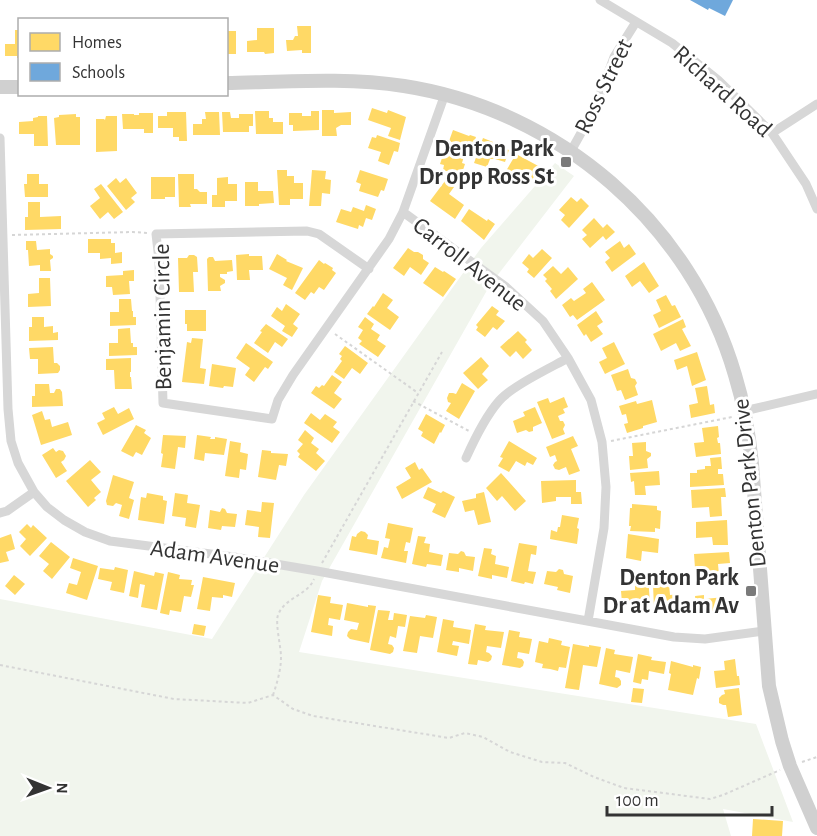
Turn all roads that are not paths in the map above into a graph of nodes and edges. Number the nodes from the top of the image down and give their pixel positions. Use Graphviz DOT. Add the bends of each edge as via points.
graph roads {
  1 [pos="600,0"];
  2 [pos="636,22"];
  3 [pos="228,83"];
  4 [pos="0,87"];
  5 [pos="18,87"];
  6 [pos="445,94"];
  7 [pos="817,104"];
  8 [pos="772,133"];
  9 [pos="0,138"];
  10 [pos="571,151"];
  11 [pos="817,209"];
  12 [pos="403,212"];
  13 [pos="369,269"];
  14 [pos="567,358"];
  15 [pos="817,394"];
  16 [pos="745,413"];
  17 [pos="466,458"];
  18 [pos="34,492"];
  19 [pos="0,513"];
  20 [pos="588,621"];
  21 [pos="764,631"];
  22 [pos="817,828"];
  1 -- 2 [label="street, Richard Road"];
  2 -- 8 [label="street, Richard Road" via="672,43 709,73"];
  2 -- 10 [label="street, Ross Street" via="614,57 595,108"];
  3 -- 6 [label="main road, Denton Park Drive" via="362,82"];
  4 -- 5 [label="main road"];
  6 -- 10 [label="main road, Denton Park Drive" via="498,112"];
  6 -- 12 [label="street, Benjamin Circle"];
  7 -- 8 [label="street"];
  8 -- 11 [label="street, Richard Road" via="806,184"];
  9 -- 18 [label="street, Adam Avenue" via="10,441"];
  10 -- 16 [label="main road, Denton Park Drive" via="620,189 680,259 720,333"];
  12 -- 13 [label="street, Benjamin Circle"];
  12 -- 14 [label="street, Carroll Avenue" via="506,287 543,321"];
  13 -- 13 [label="street, Benjamin Circle" via="319,234 307,231 156,234 163,403 272,419 293,375"];
  14 -- 17 [label="street" via="500,400"];
  14 -- 20 [label="street, Carroll Avenue" via="591,400 602,442 606,487 604,528"];
  15 -- 16 [label="street"];
  16 -- 21 [label="main road, Denton Park Drive"];
  18 -- 19 [label="street"];
  18 -- 20 [label="street, Adam Avenue" via="64,520 110,541 234,557"];
  20 -- 21 [label="street, Adam Avenue" via="705,639"];
  21 -- 22 [label="main road, Denton Park Drive" via="769,686 782,741"];
}
